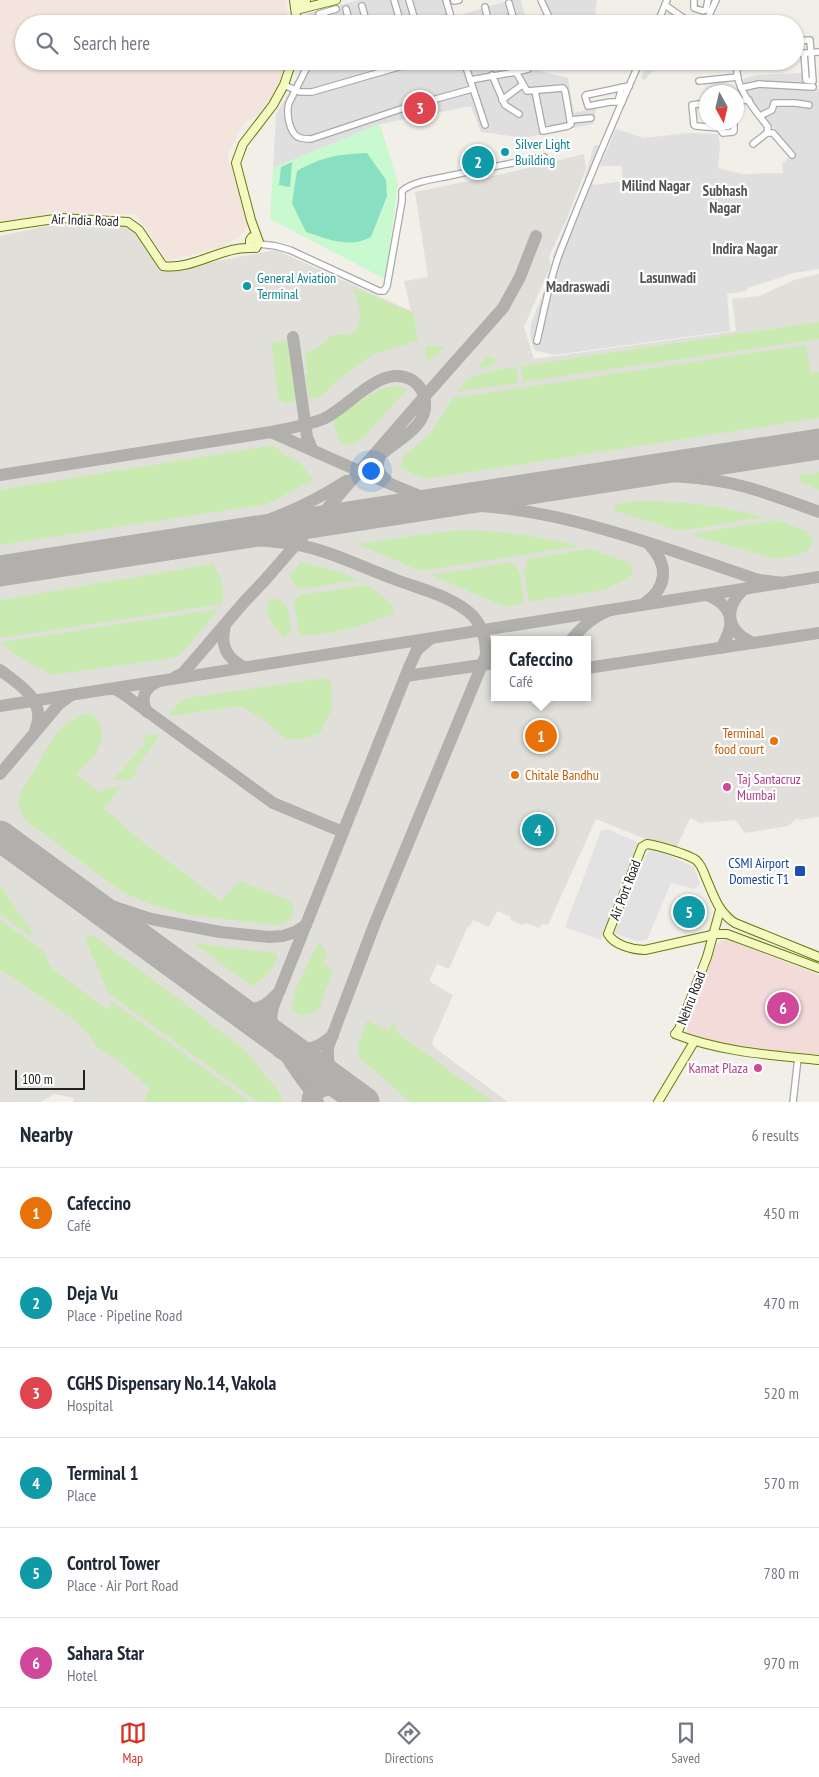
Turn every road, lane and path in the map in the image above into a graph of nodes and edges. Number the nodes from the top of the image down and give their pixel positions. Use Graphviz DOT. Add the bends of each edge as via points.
graph roads {
  1 [pos="306,0"];
  2 [pos="336,0"];
  3 [pos="394,0"];
  4 [pos="409,0"];
  5 [pos="446,0"];
  6 [pos="541,0"];
  7 [pos="694,0"];
  8 [pos="708,0"];
  9 [pos="716,0"];
  10 [pos="509,3"];
  11 [pos="666,3"];
  12 [pos="295,4"];
  13 [pos="362,6"];
  14 [pos="484,7"];
  15 [pos="336,9"];
  16 [pos="346,10"];
  17 [pos="319,15"];
  18 [pos="347,15"];
  19 [pos="364,15"];
  20 [pos="398,15"];
  21 [pos="413,15"];
  22 [pos="451,15"];
  23 [pos="486,15"];
  24 [pos="512,15"];
  25 [pos="548,15"];
  26 [pos="661,15"];
  27 [pos="681,15"];
  28 [pos="709,15"];
  29 [pos="804,40"];
  30 [pos="819,52"];
  31 [pos="812,54"];
  32 [pos="804,55"];
  33 [pos="289,70"];
  34 [pos="306,70"];
  35 [pos="388,70"];
  36 [pos="468,70"];
  37 [pos="524,70"];
  38 [pos="635,70"];
  39 [pos="736,70"];
  40 [pos="516,72"];
  41 [pos="492,75"];
  42 [pos="738,78"];
  43 [pos="470,80"];
  44 [pos="699,82"];
  45 [pos="522,84"];
  46 [pos="284,85"];
  47 [pos="740,85"];
  48 [pos="626,87"];
  49 [pos="744,87"];
  50 [pos="813,87"];
  51 [pos="472,89"];
  52 [pos="295,91"];
  53 [pos="534,91"];
  54 [pos="744,92"];
  55 [pos="502,100"];
  56 [pos="621,100"];
  57 [pos="744,100"];
  58 [pos="749,100"];
  59 [pos="699,104"];
  60 [pos="809,105"];
  61 [pos="519,114"];
  62 [pos="760,116"];
  63 [pos="591,118"];
  64 [pos="570,120"];
  65 [pos="485,124"];
  66 [pos="699,126"];
  67 [pos="720,130"];
  68 [pos="734,130"];
  69 [pos="767,133"];
  70 [pos="753,144"];
  71 [pos="792,155"];
  72 [pos="544,157"];
  73 [pos="0,227"];
  74 [pos="254,242"];
  75 [pos="537,341"];
  76 [pos="720,910"];
  77 [pos="712,936"];
  78 [pos="819,956"];
  79 [pos="819,968"];
  80 [pos="694,1042"];
  81 [pos="798,1058"];
  82 [pos="819,1060"];
  83 [pos="658,1102"];
  84 [pos="793,1102"];
  1 -- 12 [label="street"];
  2 -- 12 [label="street"];
  3 -- 20 [label="street"];
  4 -- 21 [label="street"];
  5 -- 22 [label="street"];
  6 -- 25 [label="street"];
  7 -- 8 [label="street" via="694,8 704,11"];
  9 -- 28 [label="street"];
  10 -- 24 [label="street"];
  11 -- 26 [label="street"];
  11 -- 27 [label="street"];
  13 -- 19 [label="street"];
  14 -- 23 [label="street"];
  15 -- 17 [label="street"];
  16 -- 18 [label="street"];
  29 -- 31 [label="street" via="809,39"];
  30 -- 31 [label="street"];
  31 -- 32 [label="street"];
  31 -- 32 [label="street" via="813,81 806,80"];
  33 -- 46 [label="street"];
  34 -- 52 [label="street"];
  35 -- 52 [label="street" via="312,92"];
  36 -- 43 [label="street"];
  37 -- 40 [label="street"];
  38 -- 48 [label="street"];
  39 -- 42 [label="street"];
  40 -- 41 [label="street"];
  40 -- 45 [label="street"];
  41 -- 43 [label="street"];
  41 -- 55 [label="street"];
  42 -- 44 [label="street"];
  42 -- 47 [label="street"];
  43 -- 51 [label="street"];
  45 -- 53 [label="street" via="527,91"];
  45 -- 55 [label="street"];
  46 -- 52 [label="street"];
  46 -- 74 [label="street" via="274,105 243,144 236,163"];
  48 -- 56 [label="street"];
  48 -- 56 [label="street" via="585,96 588,106"];
  49 -- 50 [label="street" via="759,84"];
  51 -- 52 [label="street" via="311,139 299,138 291,126 287,105"];
  51 -- 65 [label="street"];
  53 -- 64 [label="street" via="563,88"];
  53 -- 64 [label="street" via="543,131 568,126"];
  54 -- 58 [label="street"];
  55 -- 61 [label="street"];
  56 -- 75 [label="street" via="560,253"];
  57 -- 58 [label="street"];
  58 -- 62 [label="street"];
  59 -- 66 [label="street" via="692,105 694,125"];
  60 -- 62 [label="street" via="774,103 772,110"];
  62 -- 69 [label="street" via="768,127"];
  63 -- 64 [label="street"];
  67 -- 68 [label="street" via="722,133"];
  69 -- 70 [label="street"];
  69 -- 71 [label="street" via="773,133"];
  72 -- 74 [label="street" via="428,180 402,191 384,290 378,291 290,250"];
  73 -- 74 [label="street, Air India Road" via="61,218 128,222 139,230 163,266 182,265"];
  76 -- 77 [label="street"];
  76 -- 77 [label="street, Air Port Road" via="696,859 646,844 642,847 608,934 611,939 634,950"];
  76 -- 78 [label="street, Air Port Road" via="735,923"];
  77 -- 79 [label="street, Air Port Road" via="726,934"];
  77 -- 80 [label="street, Nehru Road" via="707,957 676,1034"];
  80 -- 81 [label="street, Nehru Road"];
  80 -- 83 [label="street"];
  81 -- 82 [label="street, Nehru Road"];
  81 -- 84 [label="street"];
}
